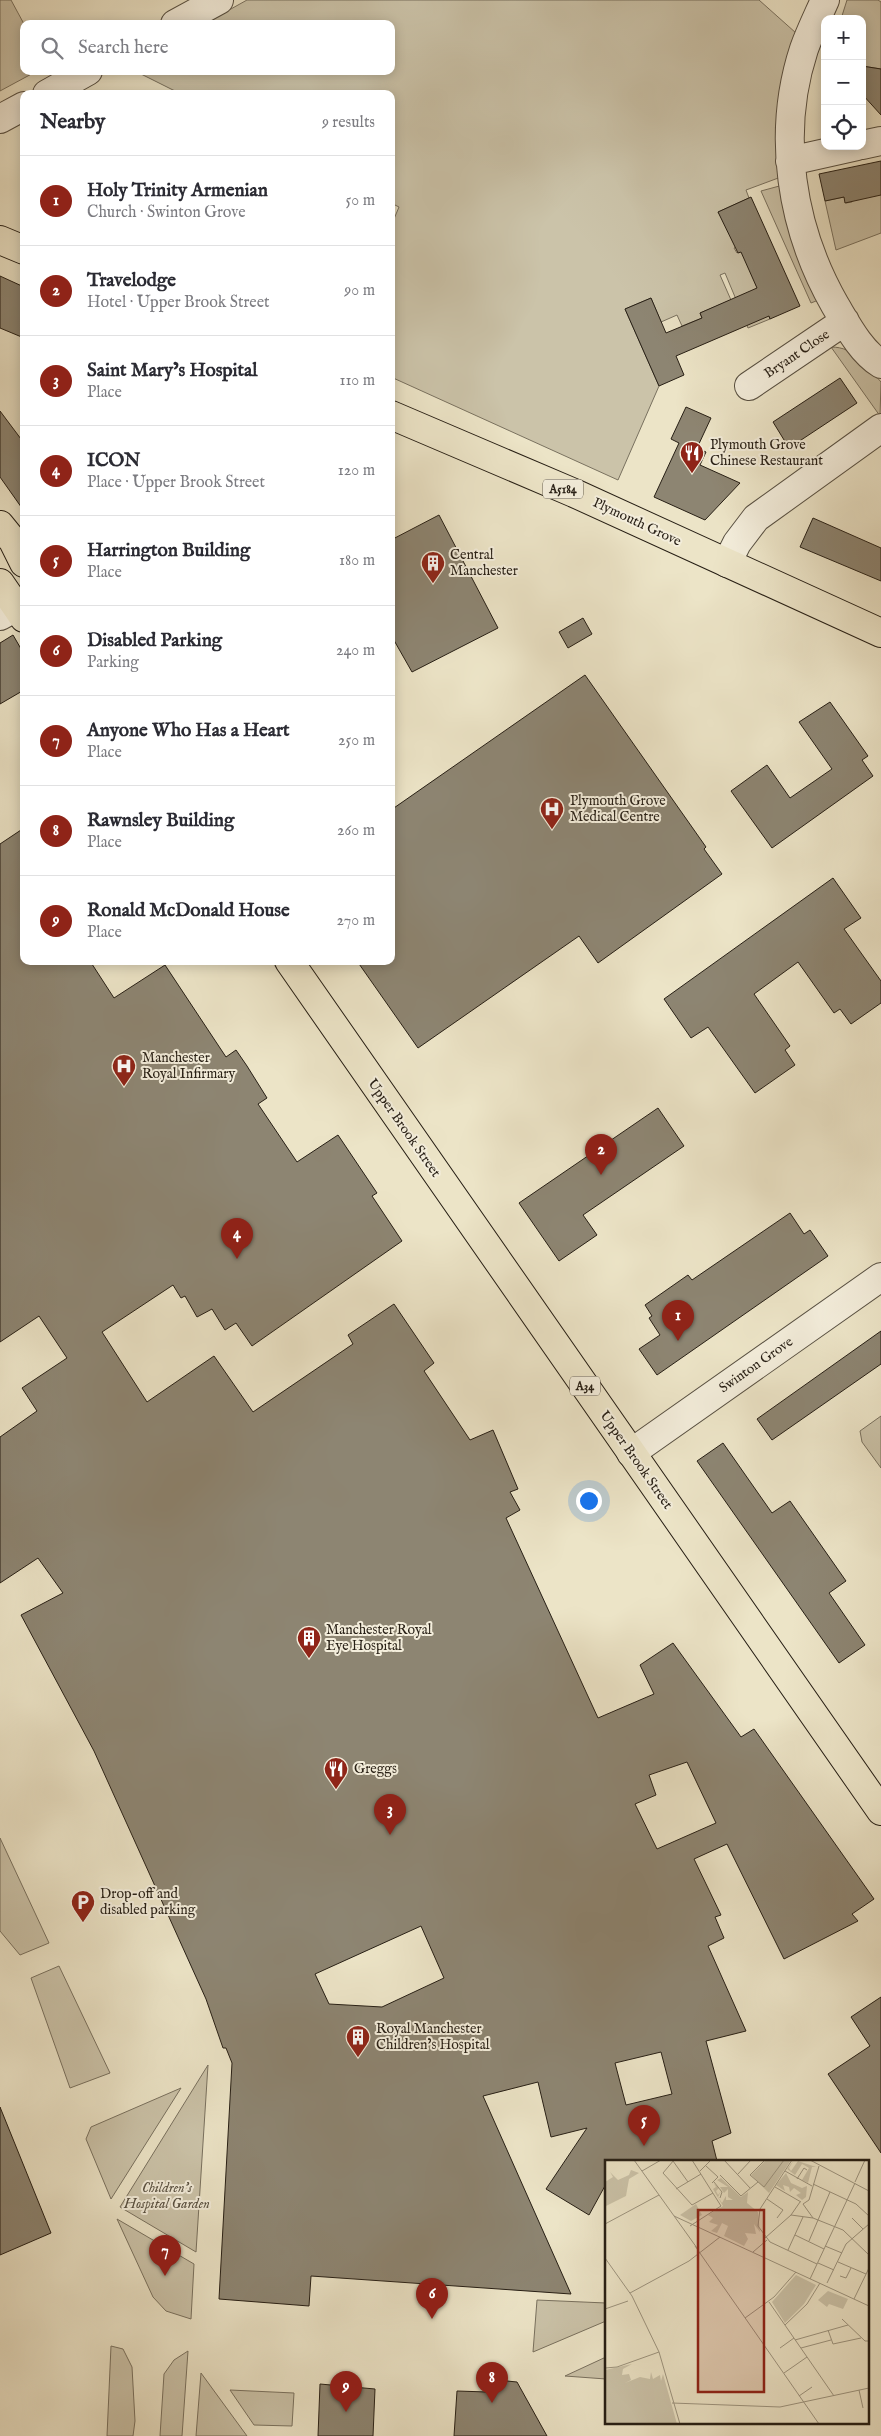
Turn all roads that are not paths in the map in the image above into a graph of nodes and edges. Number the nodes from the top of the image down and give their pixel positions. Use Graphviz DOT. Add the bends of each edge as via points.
graph roads {
  1 [pos="219,0"];
  2 [pos="825,0"];
  3 [pos="182,20"];
  4 [pos="81,75"];
  5 [pos="54,90"];
  6 [pos="20,108"];
  7 [pos="0,119"];
  8 [pos="881,141"];
  9 [pos="866,144"];
  10 [pos="839,150"];
  11 [pos="790,161"];
  12 [pos="0,240"];
  13 [pos="20,248"];
  14 [pos="845,321"];
  15 [pos="881,364"];
  16 [pos="749,386"];
  17 [pos="395,418"];
  18 [pos="881,428"];
  19 [pos="0,525"];
  20 [pos="20,556"];
  21 [pos="728,563"];
  22 [pos="20,568"];
  23 [pos="0,582"];
  24 [pos="16,611"];
  25 [pos="881,633"];
  26 [pos="292,965"];
  27 [pos="881,1276"];
  28 [pos="631,1453"];
  29 [pos="881,1811"];
  1 -- 3 [label="street"];
  2 -- 11 [label="street" via="804,48 795,85"];
  4 -- 5 [label="street"];
  6 -- 7 [label="street"];
  8 -- 9 [label="street"];
  10 -- 11 [label="street"];
  11 -- 14 [label="street" via="798,212 810,250"];
  12 -- 13 [label="main road"];
  14 -- 15 [label="street" via="872,358"];
  14 -- 16 [label="street, Bryant Close"];
  17 -- 21 [label="main road, Plymouth Grove / A5184" via="574,493"];
  18 -- 21 [label="street" via="756,518 737,543"];
  19 -- 20 [label="main road"];
  21 -- 25 [label="main road, Plymouth Grove / A5184"];
  22 -- 23 [label="street"];
  23 -- 24 [label="main road"];
  26 -- 28 [label="main road, Upper Brook Street / A34"];
  27 -- 28 [label="street, Swinton Grove"];
  28 -- 29 [label="main road, Upper Brook Street / A34"];
}
